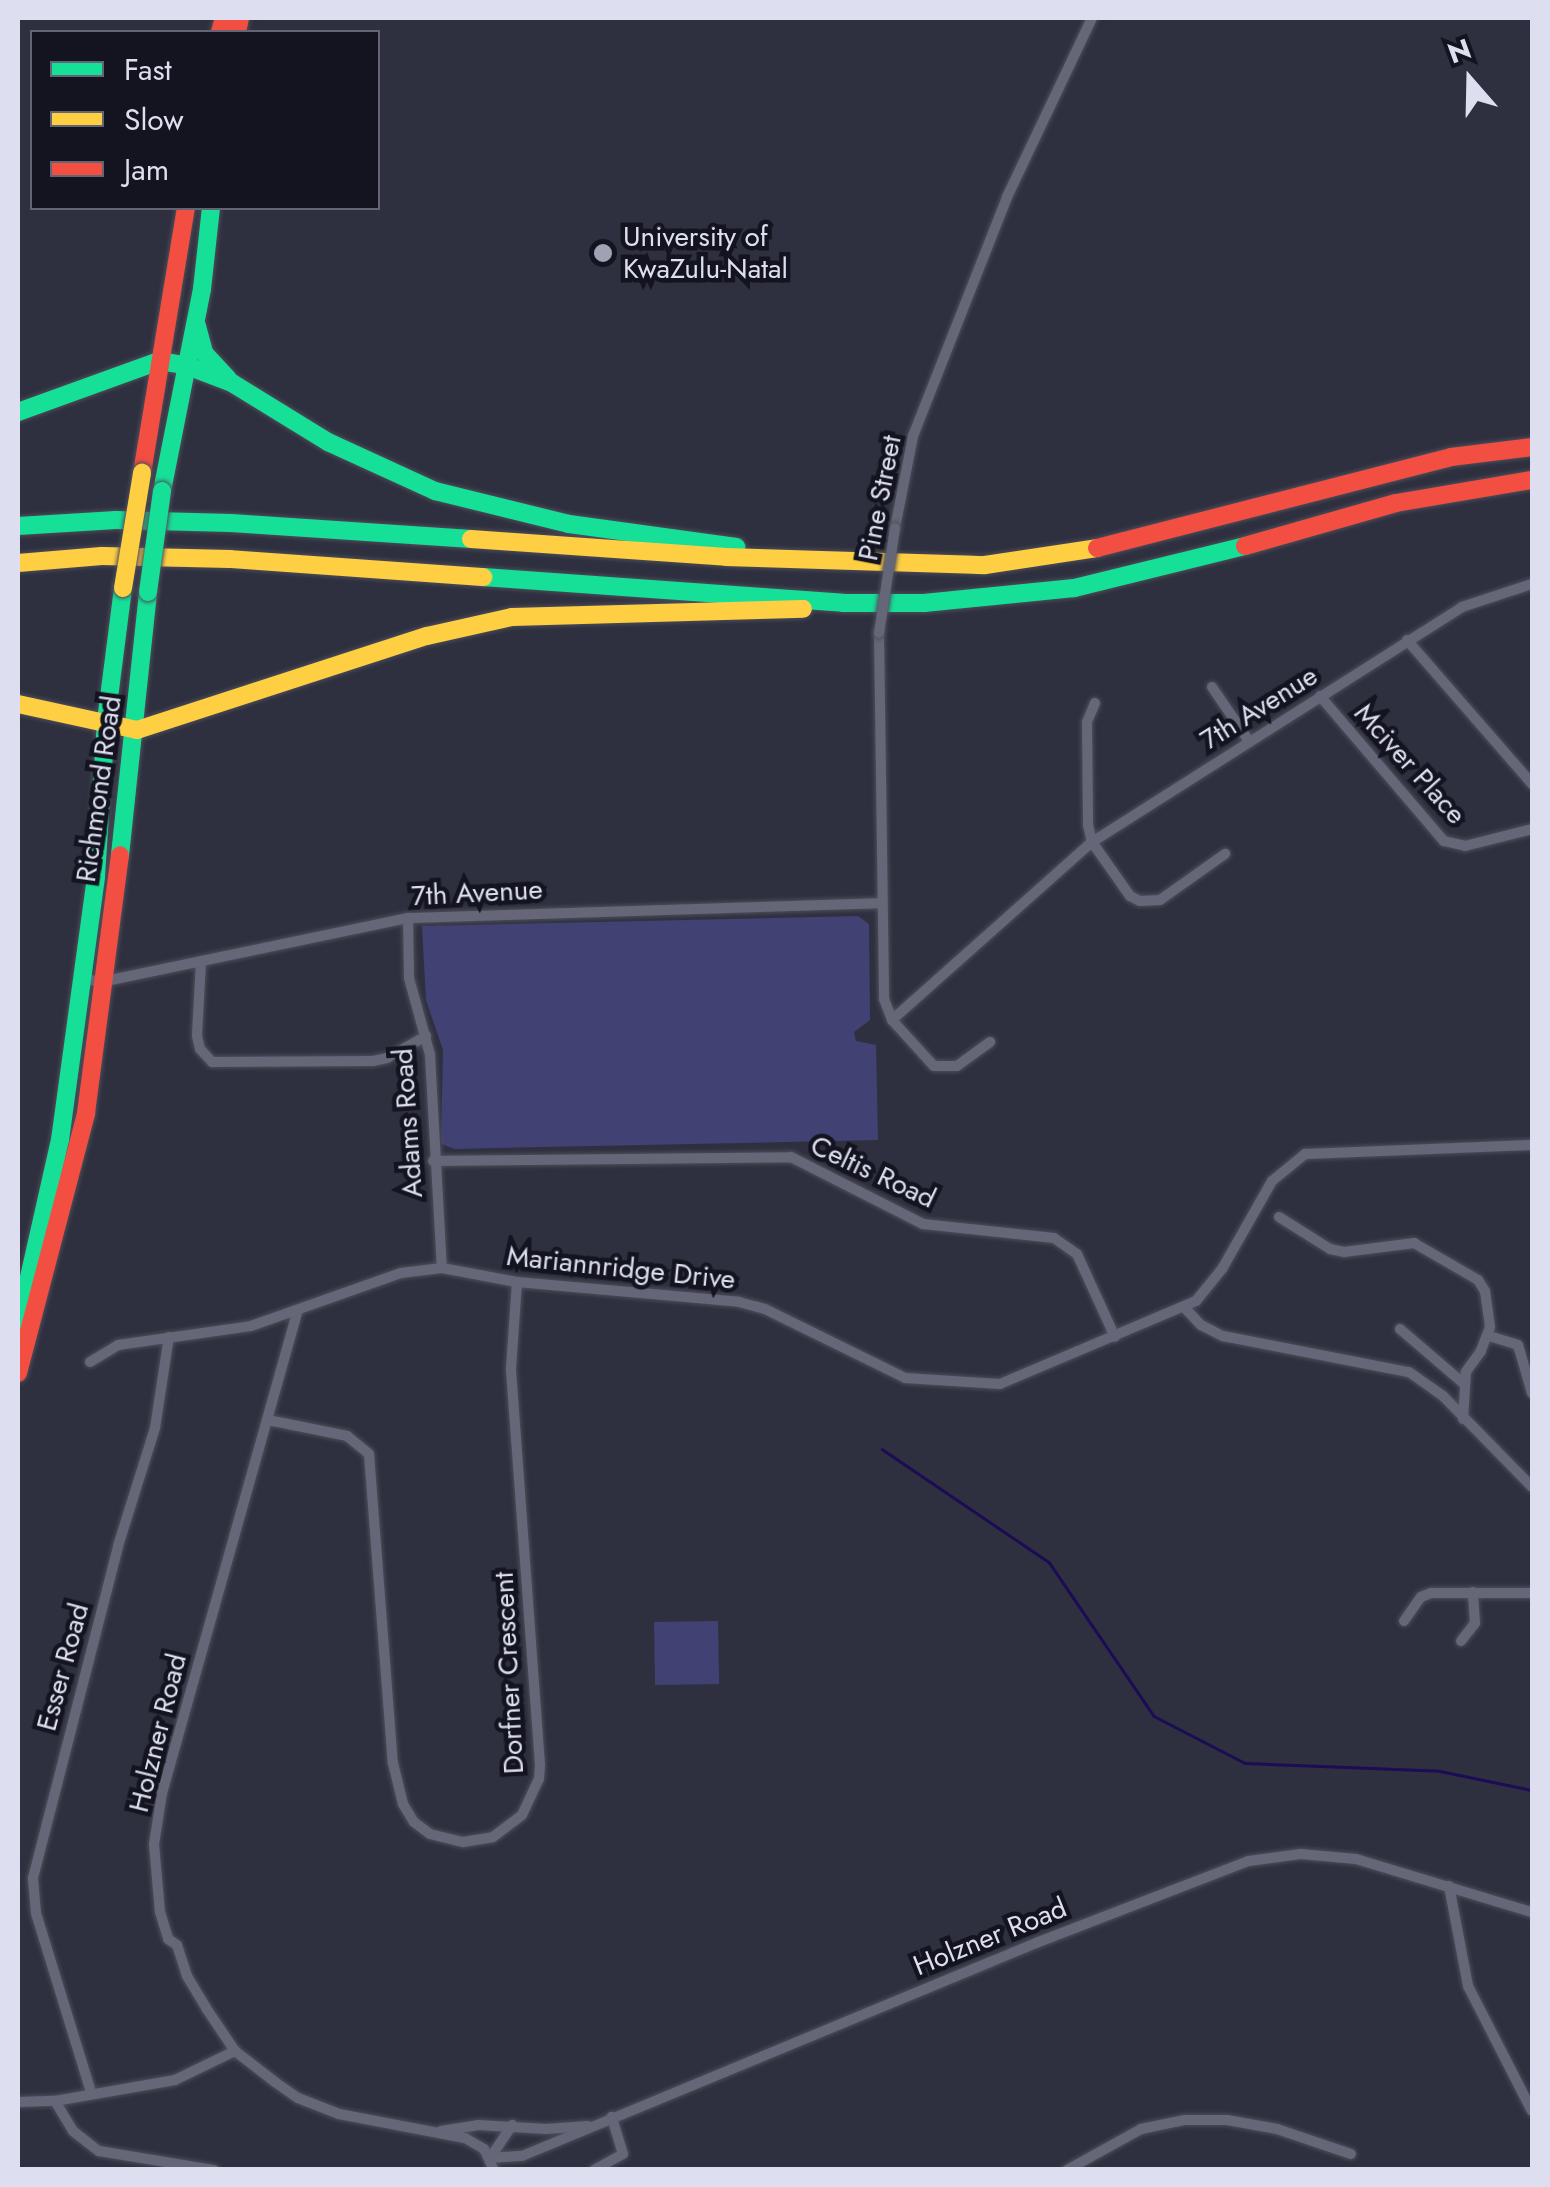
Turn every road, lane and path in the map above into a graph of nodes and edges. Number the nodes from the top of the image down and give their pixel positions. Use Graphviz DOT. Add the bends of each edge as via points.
graph roads {
  1 [pos="1092,18"];
  2 [pos="186,210"];
  3 [pos="211,210"];
  4 [pos="202,289"];
  5 [pos="160,361"];
  6 [pos="186,365"];
  7 [pos="232,383"];
  8 [pos="18,412"];
  9 [pos="1532,446"];
  10 [pos="1532,480"];
  11 [pos="18,526"];
  12 [pos="18,563"];
  13 [pos="846,564"];
  14 [pos="1532,584"];
  15 [pos="842,603"];
  16 [pos="1406,640"];
  17 [pos="1212,687"];
  18 [pos="1320,696"];
  19 [pos="1095,703"];
  20 [pos="18,704"];
  21 [pos="74,718"];
  22 [pos="106,722"];
  23 [pos="137,730"];
  24 [pos="1249,741"];
  25 [pos="103,768"];
  26 [pos="1532,784"];
  27 [pos="1532,829"];
  28 [pos="1092,842"];
  29 [pos="1225,854"];
  30 [pos="882,903"];
  31 [pos="408,918"];
  32 [pos="200,962"];
  33 [pos="81,978"];
  34 [pos="101,982"];
  35 [pos="883,990"];
  36 [pos="912,1003"];
  37 [pos="892,1020"];
  38 [pos="426,1036"];
  39 [pos="990,1042"];
  40 [pos="1532,1145"];
  41 [pos="433,1161"];
  42 [pos="1279,1218"];
  43 [pos="442,1268"];
  44 [pos="517,1282"];
  45 [pos="1185,1308"];
  46 [pos="297,1312"];
  47 [pos="18,1326"];
  48 [pos="1400,1330"];
  49 [pos="1489,1336"];
  50 [pos="1115,1337"];
  51 [pos="169,1338"];
  52 [pos="90,1362"];
  53 [pos="18,1373"];
  54 [pos="1463,1383"];
  55 [pos="1532,1393"];
  56 [pos="1463,1419"];
  57 [pos="268,1420"];
  58 [pos="1532,1487"];
  59 [pos="1472,1592"];
  60 [pos="1532,1593"];
  61 [pos="1404,1621"];
  62 [pos="1461,1641"];
  63 [pos="1450,1886"];
  64 [pos="1532,1912"];
  65 [pos="235,2051"];
  66 [pos="91,2092"];
  67 [pos="55,2101"];
  68 [pos="18,2102"];
  69 [pos="1532,2111"];
  70 [pos="612,2118"];
  71 [pos="512,2125"];
  72 [pos="594,2126"];
  73 [pos="440,2131"];
  74 [pos="542,2148"];
  75 [pos="1351,2154"];
  76 [pos="492,2164"];
  77 [pos="214,2170"];
  78 [pos="515,2170"];
  79 [pos="594,2170"];
  80 [pos="1067,2170"];
  1 -- 30 [label="street, Pine Street, bridge" via="1007,197 913,436 879,633"];
  2 -- 5 [label="highway, Richmond Road"];
  3 -- 4 [label="highway, Richmond Road"];
  4 -- 6 [label="highway, Richmond Road"];
  4 -- 7 [label="highway" via="199,344"];
  5 -- 6 [label="highway"];
  5 -- 8 [label="highway"];
  5 -- 22 [label="highway, Richmond Road, bridge"];
  6 -- 7 [label="highway"];
  6 -- 23 [label="highway, Richmond Road, bridge" via="148,592"];
  7 -- 13 [label="highway" via="328,442 435,490 584,526 830,555"];
  9 -- 13 [label="highway" via="1378,474 1078,553 985,565"];
  10 -- 15 [label="highway" via="1396,503 1074,588 976,600"];
  11 -- 13 [label="highway" via="231,523"];
  12 -- 15 [label="highway" via="102,556 230,559"];
  14 -- 16 [label="street, 7th Avenue" via="1474,600"];
  15 -- 23 [label="highway" via="512,617 428,636"];
  16 -- 18 [label="street, 7th Avenue"];
  16 -- 26 [label="street"];
  17 -- 24 [label="street"];
  18 -- 24 [label="street, 7th Avenue"];
  18 -- 27 [label="street, Mciver Place" via="1444,841 1465,846"];
  19 -- 28 [label="street" via="1087,722"];
  20 -- 21 [label="highway"];
  21 -- 22 [label="highway"];
  21 -- 25 [label="highway"];
  22 -- 23 [label="highway"];
  22 -- 25 [label="highway, Richmond Road"];
  23 -- 34 [label="highway, Richmond Road"];
  24 -- 28 [label="street, 7th Avenue"];
  25 -- 33 [label="highway, Richmond Road"];
  28 -- 29 [label="street" via="1140,901 1171,894"];
  28 -- 36 [label="street, 7th Avenue"];
  30 -- 31 [label="street, 7th Avenue"];
  30 -- 35 [label="street, Pine Street"];
  31 -- 32 [label="street, 7th Avenue"];
  31 -- 38 [label="street, Adams Road" via="408,978"];
  32 -- 34 [label="street, 7th Avenue"];
  32 -- 38 [label="street" via="197,1036 212,1062 372,1061"];
  33 -- 34 [label="street, 7th Avenue"];
  33 -- 47 [label="highway, Richmond Road" via="60,1140"];
  34 -- 53 [label="highway, Richmond Road" via="80,1144"];
  35 -- 36 [label="street"];
  35 -- 37 [label="street, Pine Street"];
  36 -- 37 [label="street, 7th Avenue"];
  37 -- 39 [label="street" via="940,1068 968,1061"];
  38 -- 41 [label="street, Adams Road"];
  40 -- 45 [label="street, Mariannridge Drive" via="1306,1154 1272,1180 1222,1269"];
  41 -- 43 [label="street, Adams Road"];
  41 -- 50 [label="street, Celtis Road" via="791,1158 924,1224 1054,1238 1077,1254"];
  42 -- 49 [label="street" via="1344,1252 1401,1242 1425,1249 1478,1280 1486,1291"];
  43 -- 44 [label="street, Mariannridge Drive"];
  43 -- 46 [label="street, Mariannridge Drive" via="401,1273"];
  44 -- 50 [label="street, Mariannridge Drive" via="739,1302 893,1374 923,1380 1000,1384"];
  44 -- 57 [label="street, Dorfner Crescent" via="512,1368 540,1779 522,1815 493,1837 463,1842 430,1834 403,1804 393,1763 369,1454 347,1436"];
  45 -- 50 [label="street, Mariannridge Drive"];
  45 -- 56 [label="street" via="1223,1336 1409,1372"];
  46 -- 51 [label="street, Mariannridge Drive"];
  46 -- 57 [label="street, Holzner Road"];
  48 -- 54 [label="street"];
  49 -- 54 [label="street"];
  49 -- 55 [label="street" via="1518,1344"];
  51 -- 52 [label="street, Mariannridge Drive" via="108,1348"];
  51 -- 66 [label="street, Esser Road" via="155,1428 33,1878 36,1913"];
  54 -- 56 [label="street"];
  56 -- 58 [label="street"];
  57 -- 65 [label="street, Holzner Road" via="176,1742 154,1844 168,1940 177,1945 187,1976"];
  59 -- 60 [label="street"];
  59 -- 61 [label="street" via="1426,1595"];
  59 -- 62 [label="street" via="1475,1623"];
  63 -- 64 [label="street, Holzner Road"];
  63 -- 69 [label="street" via="1468,1986"];
  63 -- 70 [label="street, Holzner Road" via="1391,1866 1327,1856 1249,1860"];
  65 -- 66 [label="street" via="175,2080"];
  65 -- 73 [label="street, Holzner Road" via="298,2098 339,2114"];
  66 -- 67 [label="street"];
  67 -- 68 [label="street"];
  67 -- 77 [label="street" via="73,2131 99,2151"];
  70 -- 72 [label="street, Holzner Road"];
  70 -- 79 [label="street" via="623,2154"];
  71 -- 72 [label="street, Holzner Road"];
  71 -- 73 [label="street, Holzner Road"];
  71 -- 76 [label="street"];
  72 -- 74 [label="street"];
  73 -- 76 [label="street, Holzner Road" via="476,2143"];
  74 -- 76 [label="street"];
  74 -- 78 [label="street"];
  75 -- 80 [label="street" via="1277,2130 1185,2120 1141,2129"];
}
